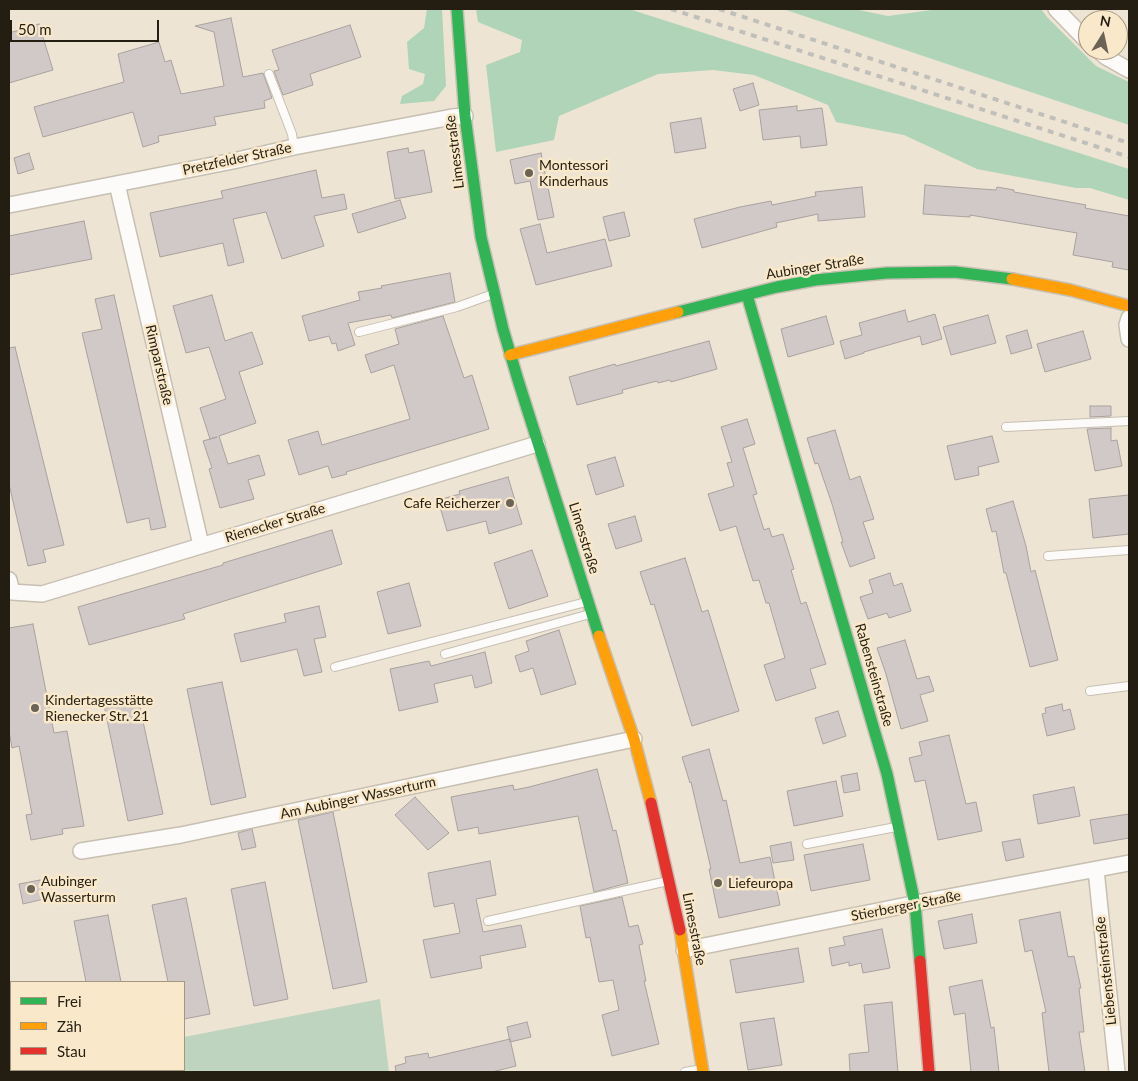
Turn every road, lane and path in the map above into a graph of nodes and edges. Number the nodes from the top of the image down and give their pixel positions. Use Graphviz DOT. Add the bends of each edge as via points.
graph roads {
  1 [pos="457,9"];
  2 [pos="1056,9"];
  3 [pos="1078,32"];
  4 [pos="1111,60"];
  5 [pos="1129,70"];
  6 [pos="269,74"];
  7 [pos="465,116"];
  8 [pos="294,147"];
  9 [pos="117,184"];
  10 [pos="9,206"];
  11 [pos="495,294"];
  12 [pos="746,295"];
  13 [pos="1129,306"];
  14 [pos="1129,318"];
  15 [pos="359,332"];
  16 [pos="1129,339"];
  17 [pos="510,355"];
  18 [pos="1129,421"];
  19 [pos="1006,427"];
  20 [pos="537,444"];
  21 [pos="201,545"];
  22 [pos="1129,550"];
  23 [pos="1048,556"];
  24 [pos="10,586"];
  25 [pos="588,602"];
  26 [pos="592,614"];
  27 [pos="445,654"];
  28 [pos="335,667"];
  29 [pos="1129,686"];
  30 [pos="1090,690"];
  31 [pos="634,739"];
  32 [pos="897,827"];
  33 [pos="808,844"];
  34 [pos="81,851"];
  35 [pos="1129,863"];
  36 [pos="1096,870"];
  37 [pos="670,881"];
  38 [pos="915,904"];
  39 [pos="488,921"];
  40 [pos="684,950"];
  41 [pos="702,1071"];
  42 [pos="684,1072"];
  43 [pos="930,1072"];
  44 [pos="1117,1072"];
  1 -- 7 [label="street, Limesstraße"];
  2 -- 3 [label="street"];
  4 -- 5 [label="street"];
  6 -- 8 [label="lane"];
  7 -- 8 [label="street, Pretzfelder Straße"];
  7 -- 11 [label="street, Limesstraße" via="482,237"];
  8 -- 9 [label="street, Pretzfelder Straße"];
  9 -- 10 [label="street, Pretzfelder Straße"];
  9 -- 21 [label="street, Rimparstraße"];
  11 -- 15 [label="lane"];
  11 -- 17 [label="street, Limesstraße"];
  12 -- 13 [label="street, Aubinger Straße" via="814,280 887,272 954,272 1070,290"];
  12 -- 17 [label="street, Aubinger Straße"];
  12 -- 32 [label="street, Rabensteinstraße" via="887,774"];
  14 -- 16 [label="street"];
  17 -- 20 [label="street, Limesstraße"];
  18 -- 19 [label="lane"];
  20 -- 21 [label="street, Rienecker Straße"];
  20 -- 25 [label="street, Limesstraße"];
  21 -- 24 [label="street, Rienecker Straße" via="42,594"];
  22 -- 23 [label="lane"];
  25 -- 26 [label="street, Limesstraße"];
  25 -- 28 [label="lane"];
  26 -- 27 [label="lane"];
  26 -- 31 [label="street, Limesstraße"];
  29 -- 30 [label="lane"];
  31 -- 34 [label="street, Am Aubinger Wasserturm" via="181,834"];
  31 -- 37 [label="street, Limesstraße"];
  32 -- 33 [label="lane"];
  32 -- 38 [label="street, Rabensteinstraße"];
  35 -- 36 [label="street, Stierberger Straße"];
  36 -- 38 [label="street, Stierberger Straße"];
  36 -- 44 [label="street, Liebensteinstraße"];
  37 -- 39 [label="lane"];
  37 -- 40 [label="street, Limesstraße"];
  38 -- 40 [label="street, Stierberger Straße"];
  38 -- 43 [label="street, Rabensteinstraße"];
  40 -- 41 [label="street, Limesstraße"];
  41 -- 42 [label="lane"];
}
